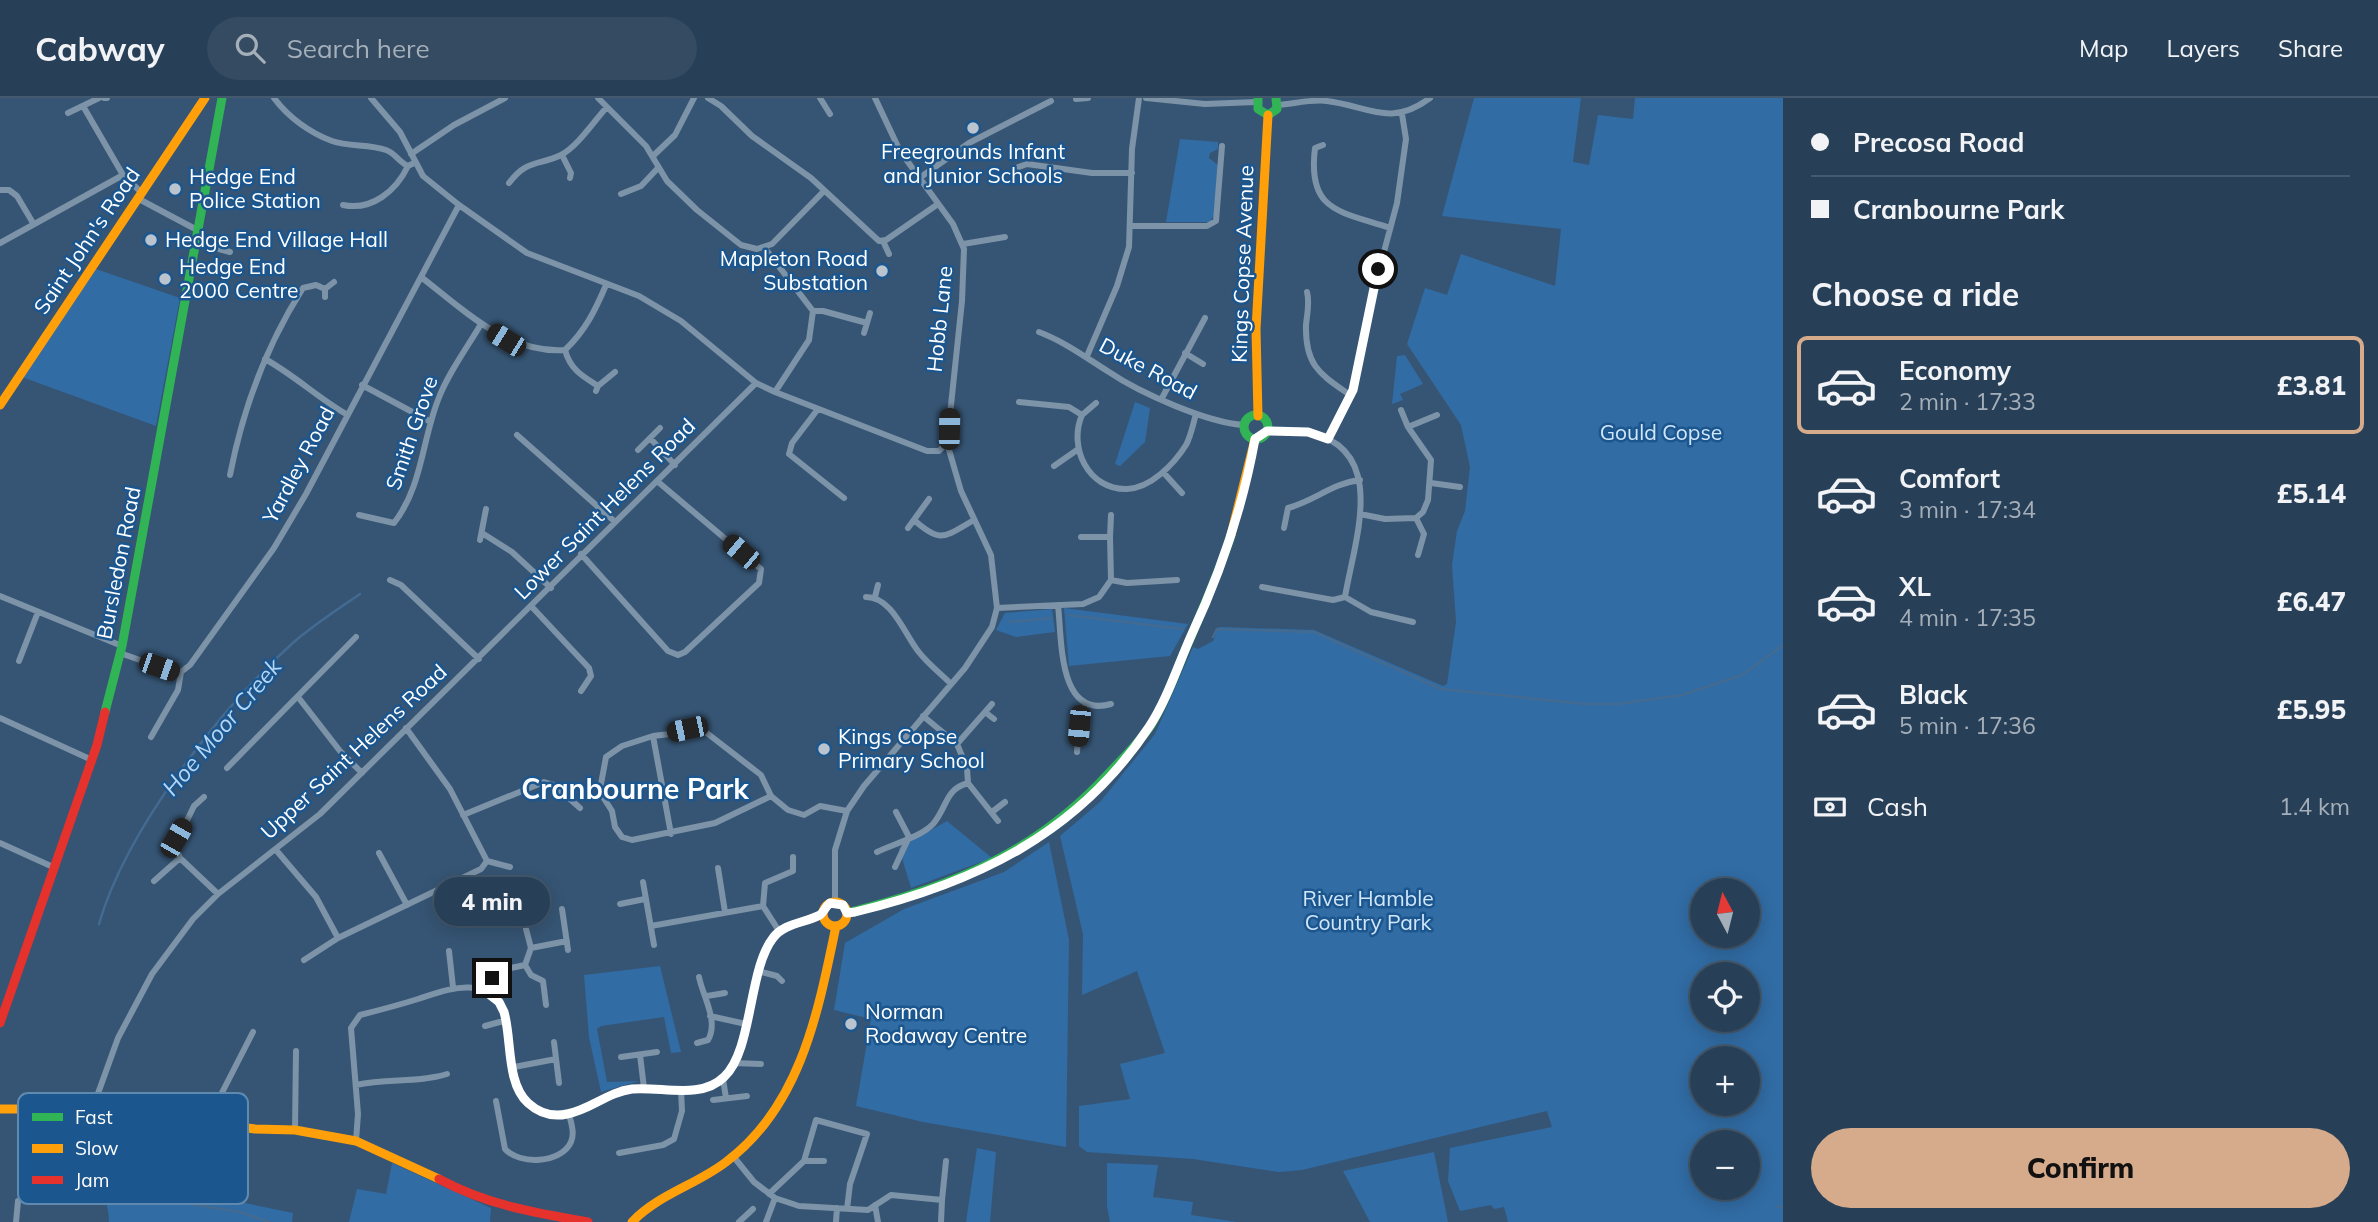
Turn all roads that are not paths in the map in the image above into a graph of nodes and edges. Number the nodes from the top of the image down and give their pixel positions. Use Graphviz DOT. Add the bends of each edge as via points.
graph roads {
  1 [pos="104,98"];
  2 [pos="205,98"];
  3 [pos="222,98"];
  4 [pos="274,98"];
  5 [pos="371,98"];
  6 [pos="481,98"];
  7 [pos="505,98"];
  8 [pos="598,98"];
  9 [pos="694,98"];
  10 [pos="708,98"];
  11 [pos="820,98"];
  12 [pos="875,98"];
  13 [pos="1089,98"];
  14 [pos="1139,98"];
  15 [pos="1146,98"];
  16 [pos="1430,98"];
  17 [pos="1076,99"];
  18 [pos="1326,99"];
  19 [pos="1183,100"];
  20 [pos="1257,100"];
  21 [pos="1051,101"];
  22 [pos="1277,101"];
  23 [pos="83,106"];
  24 [pos="485,107"];
  25 [pos="607,107"];
  26 [pos="68,113"];
  27 [pos="831,114"];
  28 [pos="1402,114"];
  29 [pos="1268,115"];
  30 [pos="1306,145"];
  31 [pos="1323,145"];
  32 [pos="1222,146"];
  33 [pos="1315,148"];
  34 [pos="411,155"];
  35 [pos="562,155"];
  36 [pos="1213,155"];
  37 [pos="1221,155"];
  38 [pos="653,156"];
  39 [pos="411,165"];
  40 [pos="658,168"];
  41 [pos="1016,168"];
  42 [pos="1132,173"];
  43 [pos="123,175"];
  44 [pos="570,178"];
  45 [pos="918,178"];
  46 [pos="509,183"];
  47 [pos="0,191"];
  48 [pos="824,191"];
  49 [pos="139,195"];
  50 [pos="626,195"];
  51 [pos="938,204"];
  52 [pos="459,205"];
  53 [pos="346,208"];
  54 [pos="33,223"];
  55 [pos="1132,226"];
  56 [pos="1390,228"];
  57 [pos="199,231"];
  58 [pos="1005,237"];
  59 [pos="883,241"];
  60 [pos="0,243"];
  61 [pos="197,243"];
  62 [pos="963,244"];
  63 [pos="764,247"];
  64 [pos="230,252"];
  65 [pos="889,254"];
  66 [pos="421,277"];
  67 [pos="334,282"];
  68 [pos="606,285"];
  69 [pos="1307,292"];
  70 [pos="813,311"];
  71 [pos="870,313"];
  72 [pos="1205,318"];
  73 [pos="867,323"];
  74 [pos="481,324"];
  75 [pos="1039,332"];
  76 [pos="864,333"];
  77 [pos="565,351"];
  78 [pos="1185,353"];
  79 [pos="1087,356"];
  80 [pos="265,359"];
  81 [pos="1203,364"];
  82 [pos="615,372"];
  83 [pos="756,383"];
  84 [pos="362,385"];
  85 [pos="775,392"];
  86 [pos="1350,395"];
  87 [pos="1162,398"];
  88 [pos="1019,402"];
  89 [pos="1096,403"];
  90 [pos="0,404"];
  91 [pos="818,409"];
  92 [pos="1401,410"];
  93 [pos="346,414"];
  94 [pos="1196,414"];
  95 [pos="1082,415"];
  96 [pos="1437,415"];
  97 [pos="1258,416"];
  98 [pos="431,422"];
  99 [pos="1244,425"];
  100 [pos="1408,427"];
  101 [pos="660,428"];
  102 [pos="1267,431"];
  103 [pos="517,435"];
  104 [pos="650,439"];
  105 [pos="1255,439"];
  106 [pos="1328,439"];
  107 [pos="947,443"];
  108 [pos="638,450"];
  109 [pos="1077,450"];
  110 [pos="674,465"];
  111 [pos="1054,466"];
  112 [pos="1163,472"];
  113 [pos="230,475"];
  114 [pos="1181,479"];
  115 [pos="1360,480"];
  116 [pos="657,481"];
  117 [pos="1431,483"];
  118 [pos="1175,485"];
  119 [pos="1460,487"];
  120 [pos="1182,493"];
  121 [pos="841,497"];
  122 [pos="929,499"];
  123 [pos="486,509"];
  124 [pos="1360,514"];
  125 [pos="359,515"];
  126 [pos="1111,515"];
  127 [pos="1416,518"];
  128 [pos="914,520"];
  129 [pos="974,520"];
  130 [pos="614,521"];
  131 [pos="908,528"];
  132 [pos="1284,528"];
  133 [pos="1081,537"];
  134 [pos="1110,537"];
  135 [pos="581,554"];
  136 [pos="1418,555"];
  137 [pos="390,580"];
  138 [pos="1111,580"];
  139 [pos="1177,580"];
  140 [pos="878,585"];
  141 [pos="1262,587"];
  142 [pos="551,588"];
  143 [pos="0,596"];
  144 [pos="866,597"];
  145 [pos="875,597"];
  146 [pos="1345,597"];
  147 [pos="1058,606"];
  148 [pos="532,607"];
  149 [pos="997,608"];
  150 [pos="38,612"];
  151 [pos="1413,622"];
  152 [pos="356,638"];
  153 [pos="121,650"];
  154 [pos="478,659"];
  155 [pos="19,662"];
  156 [pos="181,672"];
  157 [pos="950,683"];
  158 [pos="581,691"];
  159 [pos="298,697"];
  160 [pos="1108,703"];
  161 [pos="992,704"];
  162 [pos="1085,706"];
  163 [pos="985,712"];
  164 [pos="923,716"];
  165 [pos="0,718"];
  166 [pos="994,719"];
  167 [pos="406,728"];
  168 [pos="653,736"];
  169 [pos="152,737"];
  170 [pos="957,744"];
  171 [pos="1077,752"];
  172 [pos="92,760"];
  173 [pos="227,768"];
  174 [pos="362,773"];
  175 [pos="968,783"];
  176 [pos="771,796"];
  177 [pos="204,797"];
  178 [pos="1004,802"];
  179 [pos="580,808"];
  180 [pos="846,811"];
  181 [pos="895,812"];
  182 [pos="992,812"];
  183 [pos="463,815"];
  184 [pos="998,821"];
  185 [pos="671,834"];
  186 [pos="909,837"];
  187 [pos="0,843"];
  188 [pos="276,850"];
  189 [pos="378,852"];
  190 [pos="877,852"];
  191 [pos="793,857"];
  192 [pos="180,858"];
  193 [pos="487,861"];
  194 [pos="53,867"];
  195 [pos="510,867"];
  196 [pos="895,867"];
  197 [pos="718,868"];
  198 [pos="154,881"];
  199 [pos="643,882"];
  200 [pos="218,894"];
  201 [pos="645,899"];
  202 [pos="835,902"];
  203 [pos="620,904"];
  204 [pos="407,905"];
  205 [pos="763,906"];
  206 [pos="562,909"];
  207 [pos="725,912"];
  208 [pos="823,913"];
  209 [pos="847,913"];
  210 [pos="651,926"];
  211 [pos="835,926"];
  212 [pos="526,929"];
  213 [pos="779,931"];
  214 [pos="338,938"];
  215 [pos="567,941"];
  216 [pos="654,945"];
  217 [pos="531,948"];
  218 [pos="568,950"];
  219 [pos="449,951"];
  220 [pos="304,960"];
  221 [pos="525,965"];
  222 [pos="758,971"];
  223 [pos="531,975"];
  224 [pos="699,977"];
  225 [pos="781,977"];
  226 [pos="523,980"];
  227 [pos="453,987"];
  228 [pos="485,991"];
  229 [pos="725,993"];
  230 [pos="707,996"];
  231 [pos="546,1005"];
  232 [pos="710,1016"];
  233 [pos="507,1020"];
  234 [pos="0,1023"];
  235 [pos="746,1024"];
  236 [pos="485,1026"];
  237 [pos="253,1032"];
  238 [pos="554,1042"];
  239 [pos="697,1043"];
  240 [pos="296,1051"];
  241 [pos="657,1052"];
  242 [pos="640,1055"];
  243 [pos="621,1057"];
  244 [pos="556,1059"];
  245 [pos="734,1063"];
  246 [pos="761,1064"];
  247 [pos="514,1067"];
  248 [pos="447,1074"];
  249 [pos="723,1079"];
  250 [pos="559,1083"];
  251 [pos="356,1085"];
  252 [pos="644,1088"];
  253 [pos="681,1090"];
  254 [pos="98,1093"];
  255 [pos="222,1093"];
  256 [pos="747,1096"];
  257 [pos="726,1098"];
  258 [pos="713,1100"];
  259 [pos="496,1101"];
  260 [pos="0,1109"];
  261 [pos="18,1109"];
  262 [pos="569,1114"];
  263 [pos="248,1126"];
  264 [pos="295,1130"];
  265 [pos="635,1140"];
  266 [pos="356,1141"];
  267 [pos="637,1150"];
  268 [pos="619,1153"];
  269 [pos="733,1156"];
  270 [pos="803,1161"];
  271 [pos="824,1161"];
  272 [pos="946,1161"];
  273 [pos="772,1196"];
  274 [pos="942,1200"];
  275 [pos="18,1201"];
  276 [pos="875,1205"];
  277 [pos="837,1208"];
  278 [pos="753,1209"];
  279 [pos="847,1209"];
  280 [pos="16,1222"];
  281 [pos="588,1222"];
  282 [pos="632,1222"];
  283 [pos="739,1222"];
  284 [pos="766,1222"];
  285 [pos="836,1222"];
  286 [pos="878,1222"];
  287 [pos="941,1222"];
  1 -- 23 [label="street"];
  2 -- 49 [label="street, Saint John's Road"];
  3 -- 57 [label="street, Bursledon Road"];
  4 -- 39 [label="street" via="292,117 332,141 391,151 399,162"];
  5 -- 34 [label="street" via="400,132"];
  6 -- 24 [label="street"];
  7 -- 24 [label="street"];
  8 -- 25 [label="street"];
  9 -- 38 [label="street" via="675,135"];
  10 -- 48 [label="street"];
  11 -- 27 [label="street"];
  12 -- 45 [label="street, Hobb Lane"];
  13 -- 17 [label="street"];
  14 -- 42 [label="street"];
  15 -- 19 [label="street"];
  16 -- 28 [label="street"];
  18 -- 22 [label="street"];
  18 -- 28 [label="street" via="1371,113"];
  19 -- 20 [label="street" via="1215,104"];
  20 -- 29 [label="street" via="1260,112"];
  21 -- 45 [label="street" via="969,143"];
  22 -- 29 [label="street" via="1275,111"];
  23 -- 26 [label="street"];
  23 -- 43 [label="street"];
  24 -- 34 [label="street"];
  25 -- 35 [label="street"];
  25 -- 38 [label="street"];
  28 -- 56 [label="street" via="1405,160"];
  29 -- 97 [label="street, Kings Copse Avenue" via="1256,329"];
  30 -- 33 [label="street"];
  31 -- 33 [label="street"];
  32 -- 37 [label="street"];
  33 -- 56 [label="street" via="1314,189 1321,199"];
  34 -- 39 [label="street"];
  35 -- 44 [label="street"];
  35 -- 46 [label="street" via="531,163"];
  36 -- 37 [label="street"];
  37 -- 55 [label="street" via="1216,221 1207,226"];
  38 -- 40 [label="street"];
  39 -- 52 [label="street"];
  39 -- 53 [label="street" via="371,205"];
  40 -- 50 [label="street"];
  40 -- 63 [label="street" via="731,239 749,248"];
  41 -- 42 [label="street" via="1026,160 1092,173"];
  42 -- 55 [label="street"];
  43 -- 49 [label="street"];
  43 -- 54 [label="street"];
  45 -- 51 [label="street, Hobb Lane"];
  47 -- 54 [label="street" via="17,196"];
  48 -- 59 [label="street" via="872,237"];
  48 -- 63 [label="street"];
  49 -- 57 [label="street"];
  49 -- 90 [label="street, Saint John's Road"];
  51 -- 59 [label="street"];
  51 -- 62 [label="street, Hobb Lane"];
  52 -- 66 [label="street, Yardley Road"];
  52 -- 68 [label="street" via="527,253"];
  54 -- 60 [label="street"];
  55 -- 79 [label="street" via="1117,286"];
  56 -- 86 [label="street"];
  57 -- 61 [label="street, Bursledon Road"];
  58 -- 62 [label="street"];
  59 -- 65 [label="street"];
  61 -- 64 [label="street"];
  61 -- 153 [label="street, Bursledon Road"];
  62 -- 107 [label="street, Hobb Lane"];
  63 -- 70 [label="street"];
  66 -- 74 [label="street"];
  66 -- 84 [label="street, Yardley Road"];
  67 -- 80 [label="street" via="325,293 306,283"];
  68 -- 77 [label="street" via="592,320"];
  68 -- 83 [label="street" via="639,296 681,321"];
  69 -- 86 [label="street" via="1311,363"];
  70 -- 73 [label="street"];
  70 -- 85 [label="street" via="810,340"];
  71 -- 73 [label="street"];
  72 -- 78 [label="street"];
  73 -- 76 [label="street"];
  74 -- 77 [label="street" via="516,343"];
  74 -- 98 [label="street, Smith Grove" via="438,398"];
  75 -- 79 [label="street, Duke Road"];
  77 -- 82 [label="street" via="568,362 597,388"];
  78 -- 81 [label="street"];
  78 -- 87 [label="street"];
  79 -- 87 [label="street, Duke Road" via="1109,373"];
  80 -- 93 [label="street"];
  80 -- 113 [label="street" via="233,444"];
  83 -- 85 [label="street"];
  83 -- 110 [label="street, Lower Saint Helens Road"];
  84 -- 93 [label="street, Yardley Road"];
  84 -- 98 [label="street"];
  85 -- 91 [label="street"];
  86 -- 106 [label="street"];
  87 -- 94 [label="street, Duke Road"];
  88 -- 95 [label="street" via="1069,407"];
  89 -- 95 [label="street"];
  91 -- 107 [label="street" via="927,451 939,451"];
  91 -- 121 [label="street" via="789,454"];
  92 -- 100 [label="street"];
  93 -- 156 [label="street, Yardley Road" via="274,548"];
  94 -- 99 [label="street, Duke Road"];
  94 -- 112 [label="street" via="1187,443"];
  95 -- 109 [label="street"];
  96 -- 100 [label="street"];
  97 -- 99 [label="street"];
  97 -- 102 [label="street" via="1265,420"];
  98 -- 125 [label="street, Smith Grove" via="416,481 402,513 394,523"];
  99 -- 105 [label="street" via="1248,436"];
  100 -- 117 [label="street" via="1431,460"];
  101 -- 104 [label="street"];
  102 -- 105 [label="street"];
  102 -- 106 [label="street" via="1308,432"];
  103 -- 130 [label="street"];
  104 -- 108 [label="street"];
  104 -- 110 [label="street"];
  105 -- 209 [label="street" via="1217,576 1194,630 1149,727 1090,799 999,863 921,895"];
  106 -- 115 [label="street" via="1344,451"];
  107 -- 129 [label="street"];
  109 -- 111 [label="street"];
  109 -- 112 [label="street" via="1098,480 1116,487 1128,489"];
  110 -- 116 [label="street, Lower Saint Helens Road"];
  112 -- 118 [label="street"];
  114 -- 118 [label="street"];
  115 -- 124 [label="street"];
  115 -- 132 [label="street" via="1336,485 1311,501 1288,508"];
  116 -- 130 [label="street, Lower Saint Helens Road"];
  116 -- 135 [label="street" via="761,569 759,583 678,655 668,651"];
  117 -- 119 [label="street"];
  117 -- 127 [label="street" via="1429,500"];
  118 -- 120 [label="street"];
  122 -- 128 [label="street"];
  123 -- 142 [label="street" via="481,536 512,552"];
  124 -- 127 [label="street"];
  124 -- 146 [label="street"];
  126 -- 134 [label="street"];
  127 -- 136 [label="street" via="1423,534"];
  128 -- 129 [label="street" via="933,537 940,537"];
  128 -- 131 [label="street"];
  129 -- 149 [label="street" via="991,555"];
  130 -- 135 [label="street, Lower Saint Helens Road"];
  133 -- 134 [label="street"];
  134 -- 138 [label="street"];
  135 -- 142 [label="street, Lower Saint Helens Road"];
  137 -- 154 [label="street" via="401,584"];
  138 -- 139 [label="street"];
  138 -- 147 [label="street" via="1099,597"];
  140 -- 145 [label="street"];
  141 -- 146 [label="street" via="1333,600"];
  142 -- 148 [label="street, Lower Saint Helens Road"];
  143 -- 150 [label="street"];
  144 -- 145 [label="street"];
  145 -- 157 [label="street"];
  146 -- 151 [label="street" via="1371,612"];
  147 -- 149 [label="street"];
  147 -- 162 [label="street" via="1068,679"];
  148 -- 154 [label="street, Lower Saint Helens Road"];
  148 -- 158 [label="street" via="589,668 592,676"];
  149 -- 157 [label="street" via="988,635"];
  150 -- 153 [label="street"];
  150 -- 155 [label="street"];
  152 -- 159 [label="street"];
  153 -- 156 [label="street"];
  153 -- 172 [label="street, Bursledon Road"];
  154 -- 167 [label="street, Upper Saint Helens Road"];
  156 -- 169 [label="street" via="178,690"];
  157 -- 164 [label="street"];
  159 -- 173 [label="street"];
  159 -- 174 [label="street"];
  160 -- 162 [label="street"];
  161 -- 163 [label="street"];
  162 -- 171 [label="street"];
  163 -- 166 [label="street"];
  163 -- 170 [label="street"];
  164 -- 170 [label="street"];
  164 -- 180 [label="street"];
  165 -- 172 [label="street"];
  167 -- 174 [label="street, Upper Saint Helens Road"];
  167 -- 183 [label="street"];
  168 -- 176 [label="street" via="703,730 761,775"];
  168 -- 185 [label="street"];
  168 -- 185 [label="street" via="622,746 606,757 603,797 622,837 632,840"];
  170 -- 175 [label="street"];
  172 -- 194 [label="street, Bursledon Road"];
  174 -- 188 [label="street, Upper Saint Helens Road"];
  175 -- 182 [label="street"];
  175 -- 186 [label="street" via="948,794 932,825"];
  176 -- 180 [label="street" via="804,816 820,806"];
  176 -- 185 [label="street" via="715,823"];
  177 -- 192 [label="street" via="176,838"];
  178 -- 182 [label="street"];
  179 -- 183 [label="street" via="544,782"];
  180 -- 202 [label="street" via="835,850"];
  181 -- 186 [label="street"];
  182 -- 184 [label="street"];
  183 -- 193 [label="street"];
  186 -- 190 [label="street"];
  186 -- 196 [label="street"];
  187 -- 194 [label="street"];
  188 -- 200 [label="street, Upper Saint Helens Road"];
  188 -- 214 [label="street" via="316,897"];
  189 -- 204 [label="street"];
  191 -- 205 [label="street" via="793,871 765,883"];
  192 -- 198 [label="street"];
  192 -- 200 [label="street"];
  193 -- 195 [label="street"];
  193 -- 204 [label="street" via="481,869"];
  194 -- 234 [label="street, Bursledon Road"];
  197 -- 207 [label="street"];
  199 -- 201 [label="street"];
  200 -- 254 [label="street, Upper Saint Helens Road" via="152,974 118,1038"];
  201 -- 203 [label="street"];
  201 -- 210 [label="street"];
  202 -- 208 [label="street"];
  202 -- 209 [label="street"];
  204 -- 214 [label="street"];
  205 -- 207 [label="street"];
  205 -- 213 [label="street"];
  206 -- 215 [label="street"];
  207 -- 210 [label="street"];
  208 -- 211 [label="street"];
  208 -- 213 [label="street"];
  209 -- 211 [label="street" via="845,921"];
  210 -- 216 [label="street"];
  211 -- 269 [label="street" via="817,1021 800,1071 765,1124"];
  212 -- 217 [label="street"];
  213 -- 222 [label="street"];
  214 -- 220 [label="street"];
  215 -- 217 [label="street"];
  215 -- 218 [label="street"];
  217 -- 221 [label="street"];
  219 -- 227 [label="street"];
  221 -- 223 [label="street"];
  221 -- 228 [label="street" via="497,971"];
  222 -- 225 [label="street"];
  222 -- 235 [label="street"];
  223 -- 226 [label="street"];
  223 -- 231 [label="street" via="543,981"];
  224 -- 230 [label="street"];
  227 -- 228 [label="street"];
  227 -- 251 [label="street" via="355,1020 351,1028"];
  228 -- 233 [label="street" via="499,1002"];
  229 -- 230 [label="street"];
  230 -- 232 [label="street"];
  232 -- 235 [label="street"];
  232 -- 239 [label="street" via="712,1033 708,1041"];
  233 -- 236 [label="street"];
  233 -- 247 [label="street"];
  235 -- 245 [label="street"];
  237 -- 255 [label="street"];
  238 -- 244 [label="street"];
  240 -- 264 [label="street"];
  241 -- 242 [label="street"];
  242 -- 243 [label="street"];
  242 -- 252 [label="street"];
  244 -- 247 [label="street"];
  244 -- 250 [label="street"];
  245 -- 246 [label="street"];
  245 -- 249 [label="street"];
  247 -- 262 [label="street" via="526,1101 548,1114"];
  248 -- 251 [label="street"];
  249 -- 253 [label="street" via="710,1087"];
  249 -- 257 [label="street"];
  251 -- 266 [label="street"];
  252 -- 253 [label="street"];
  252 -- 262 [label="street" via="617,1092"];
  253 -- 267 [label="street" via="682,1111 674,1139"];
  256 -- 257 [label="street"];
  257 -- 258 [label="street"];
  259 -- 262 [label="street" via="502,1110 505,1149 527,1160 549,1158 568,1146 573,1133"];
  260 -- 261 [label="street"];
  263 -- 264 [label="street"];
  264 -- 266 [label="street"];
  265 -- 267 [label="street"];
  266 -- 281 [label="street" via="468,1195 506,1208"];
  267 -- 268 [label="street"];
  269 -- 273 [label="street"];
  269 -- 282 [label="street" via="646,1207"];
  270 -- 271 [label="street"];
  270 -- 273 [label="street"];
  270 -- 279 [label="street" via="816,1120 867,1134 850,1184"];
  272 -- 274 [label="street"];
  273 -- 277 [label="street" via="799,1206"];
  273 -- 284 [label="street"];
  274 -- 276 [label="street" via="891,1195"];
  274 -- 287 [label="street"];
  275 -- 280 [label="street"];
  276 -- 279 [label="street" via="868,1210"];
  276 -- 286 [label="street"];
  277 -- 279 [label="street"];
  277 -- 285 [label="street"];
  278 -- 283 [label="street"];
}
